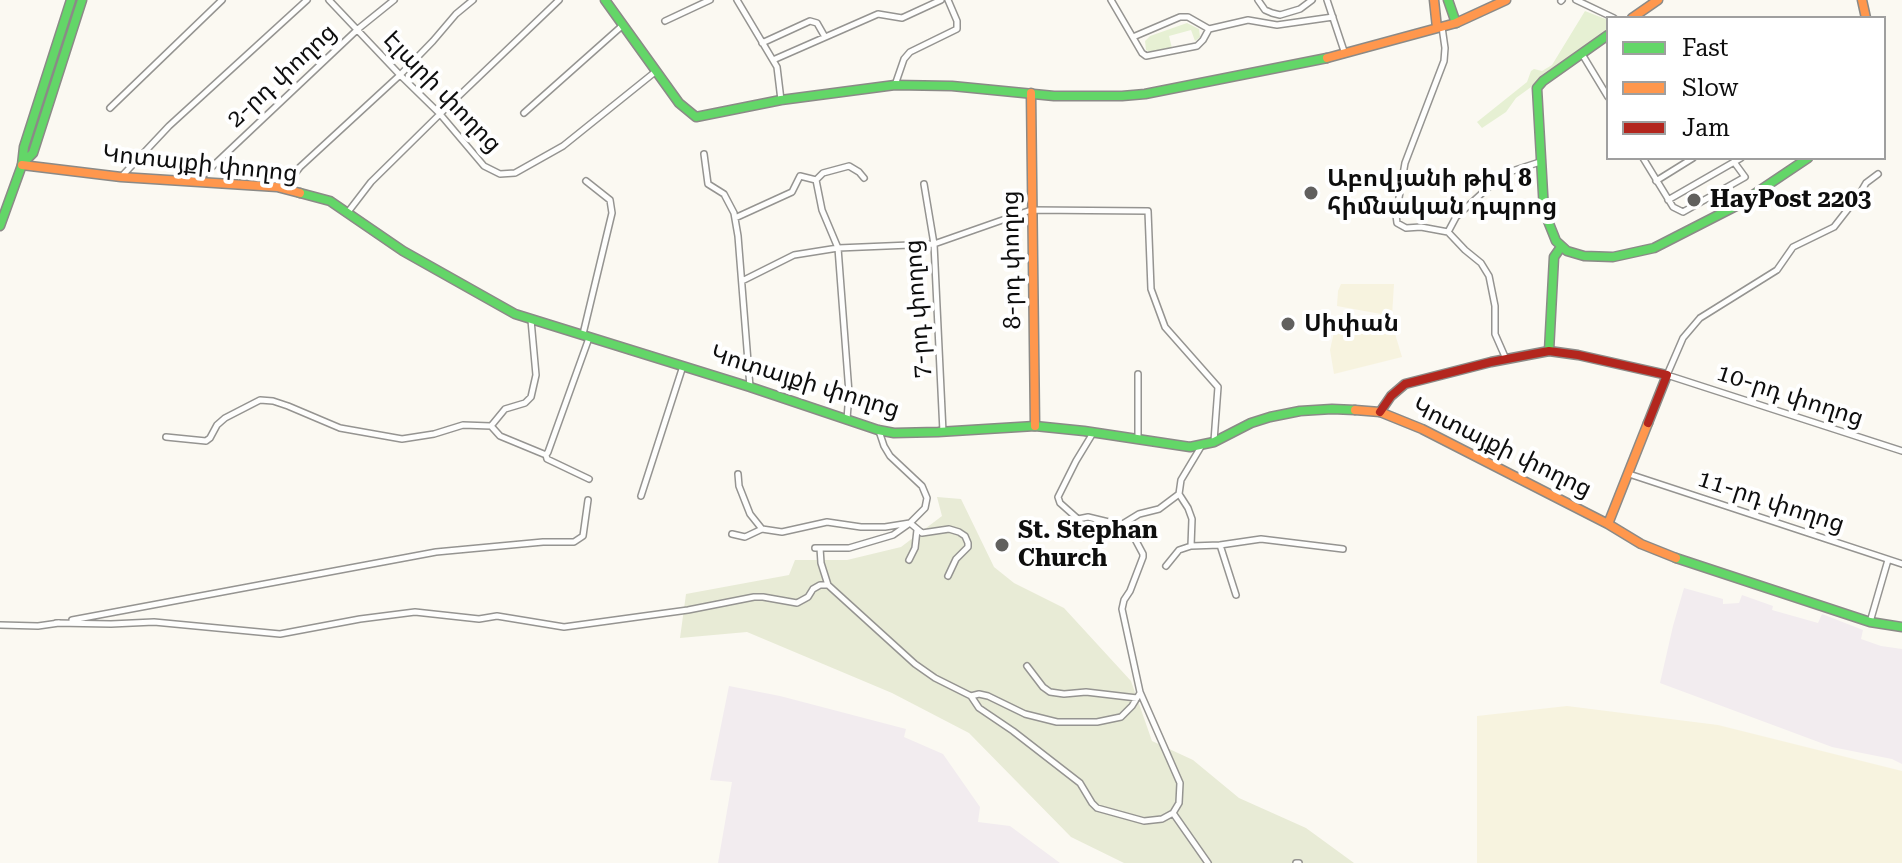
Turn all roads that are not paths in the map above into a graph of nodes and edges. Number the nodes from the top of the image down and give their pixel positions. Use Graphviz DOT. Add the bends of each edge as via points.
graph roads {
  1 [pos="71,0"];
  2 [pos="82,0"];
  3 [pos="222,0"];
  4 [pos="307,0"];
  5 [pos="329,0"];
  6 [pos="394,0"];
  7 [pos="473,0"];
  8 [pos="559,0"];
  9 [pos="605,0"];
  10 [pos="710,0"];
  11 [pos="941,0"];
  12 [pos="948,0"];
  13 [pos="1111,0"];
  14 [pos="1258,0"];
  15 [pos="1312,0"];
  16 [pos="1327,0"];
  17 [pos="1434,0"];
  18 [pos="1448,0"];
  19 [pos="1506,0"];
  20 [pos="1576,0"];
  21 [pos="1658,0"];
  22 [pos="740,1"];
  23 [pos="1610,16"];
  24 [pos="1635,16"];
  25 [pos="1333,17"];
  26 [pos="665,21"];
  27 [pos="1456,23"];
  28 [pos="623,25"];
  29 [pos="1440,27"];
  30 [pos="358,29"];
  31 [pos="1209,29"];
  32 [pos="1606,36"];
  33 [pos="825,37"];
  34 [pos="1133,37"];
  35 [pos="762,43"];
  36 [pos="1345,54"];
  37 [pos="1582,54"];
  38 [pos="773,60"];
  39 [pos="655,72"];
  40 [pos="400,75"];
  41 [pos="895,85"];
  42 [pos="1031,93"];
  43 [pos="1606,94"];
  44 [pos="781,100"];
  45 [pos="110,108"];
  46 [pos="524,113"];
  47 [pos="440,114"];
  48 [pos="704,154"];
  49 [pos="1644,160"];
  50 [pos="1690,160"];
  51 [pos="1738,160"];
  52 [pos="1805,160"];
  53 [pos="1540,162"];
  54 [pos="1734,162"];
  55 [pos="22,165"];
  56 [pos="1878,174"];
  57 [pos="121,177"];
  58 [pos="864,178"];
  59 [pos="816,180"];
  60 [pos="198,181"];
  61 [pos="586,181"];
  62 [pos="1656,181"];
  63 [pos="924,184"];
  64 [pos="283,189"];
  65 [pos="1668,200"];
  66 [pos="1031,210"];
  67 [pos="348,212"];
  68 [pos="735,218"];
  69 [pos="0,226"];
  70 [pos="1448,232"];
  71 [pos="934,244"];
  72 [pos="1561,247"];
  73 [pos="838,248"];
  74 [pos="742,281"];
  75 [pos="531,319"];
  76 [pos="586,336"];
  77 [pos="1549,351"];
  78 [pos="1506,359"];
  79 [pos="683,366"];
  80 [pos="1138,374"];
  81 [pos="1667,375"];
  82 [pos="750,387"];
  83 [pos="1380,412"];
  84 [pos="847,420"];
  85 [pos="491,426"];
  86 [pos="1035,426"];
  87 [pos="878,430"];
  88 [pos="943,432"];
  89 [pos="1093,433"];
  90 [pos="166,437"];
  91 [pos="1138,440"];
  92 [pos="1214,442"];
  93 [pos="1202,445"];
  94 [pos="1902,451"];
  95 [pos="546,455"];
  96 [pos="738,474"];
  97 [pos="1629,474"];
  98 [pos="589,479"];
  99 [pos="1179,494"];
  100 [pos="641,496"];
  101 [pos="588,500"];
  102 [pos="910,523"];
  103 [pos="1608,524"];
  104 [pos="1121,525"];
  105 [pos="762,529"];
  106 [pos="917,530"];
  107 [pos="732,534"];
  108 [pos="1220,545"];
  109 [pos="1191,546"];
  110 [pos="1343,549"];
  111 [pos="909,560"];
  112 [pos="1888,560"];
  113 [pos="1902,564"];
  114 [pos="1166,566"];
  115 [pos="948,576"];
  116 [pos="828,585"];
  117 [pos="1236,595"];
  118 [pos="1870,622"];
  119 [pos="56,623"];
  120 [pos="0,625"];
  121 [pos="1902,627"];
  122 [pos="1027,666"];
  123 [pos="1138,695"];
  124 [pos="971,696"];
  125 [pos="1173,813"];
  126 [pos="1208,863"];
  1 -- 55 [label="street"];
  2 -- 55 [label="street" via="33,153"];
  3 -- 45 [label="street"];
  4 -- 57 [label="street"];
  5 -- 30 [label="street, Էլարի փողոց"];
  6 -- 30 [label="street, 2-րդ փողոց"];
  7 -- 40 [label="street"];
  8 -- 47 [label="street"];
  9 -- 28 [label="street"];
  10 -- 26 [label="street"];
  11 -- 33 [label="street" via="902,18 878,14"];
  12 -- 41 [label="street" via="957,29 910,52"];
  13 -- 34 [label="street"];
  14 -- 15 [label="street" via="1265,10 1280,15"];
  16 -- 25 [label="street"];
  17 -- 29 [label="street"];
  18 -- 27 [label="street"];
  19 -- 27 [label="street"];
  20 -- 23 [label="street"];
  21 -- 24 [label="street"];
  22 -- 35 [label="street"];
  25 -- 31 [label="street" via="1277,25 1248,20"];
  25 -- 36 [label="street"];
  27 -- 29 [label="street"];
  28 -- 39 [label="street"];
  28 -- 46 [label="street"];
  29 -- 36 [label="street"];
  29 -- 70 [label="street" via="1444,61 1405,163 1396,215 1401,227"];
  30 -- 40 [label="street, Էլարի փողոց"];
  30 -- 60 [label="street, 2-րդ փողոց"];
  31 -- 34 [label="street" via="1180,17"];
  31 -- 34 [label="street" via="1197,46 1153,56 1142,53"];
  32 -- 37 [label="street"];
  33 -- 35 [label="street" via="810,21"];
  33 -- 38 [label="street"];
  35 -- 38 [label="street"];
  36 -- 42 [label="street" via="1145,94"];
  37 -- 43 [label="street"];
  37 -- 53 [label="street" via="1536,91"];
  38 -- 44 [label="street"];
  39 -- 44 [label="street" via="696,117"];
  39 -- 47 [label="street, Էլարի փողոց" via="563,146 515,173 500,174 484,166"];
  40 -- 47 [label="street, Էլարի փողոց"];
  40 -- 64 [label="street"];
  41 -- 42 [label="street"];
  41 -- 44 [label="street"];
  42 -- 66 [label="street, 8-րդ փողոց"];
  47 -- 67 [label="street"];
  48 -- 68 [label="street" via="708,184 724,194"];
  49 -- 62 [label="street"];
  50 -- 62 [label="street"];
  51 -- 54 [label="street"];
  52 -- 72 [label="street" via="1738,205 1654,248 1613,257 1579,255"];
  53 -- 70 [label="street" via="1503,174 1456,217"];
  53 -- 72 [label="street" via="1544,211"];
  54 -- 65 [label="street"];
  54 -- 65 [label="street" via="1745,177 1683,212"];
  55 -- 57 [label="street, Կոտայքի փողոց"];
  55 -- 69 [label="street"];
  56 -- 81 [label="street" via="1834,227 1793,247 1777,270 1700,318 1683,338"];
  57 -- 60 [label="street, Կոտայքի փողոց"];
  58 -- 59 [label="street" via="849,166"];
  59 -- 68 [label="street" via="800,176 792,192"];
  59 -- 73 [label="street"];
  60 -- 64 [label="street, Կոտայքի փողոց"];
  61 -- 76 [label="street" via="610,200 612,213"];
  62 -- 65 [label="street"];
  63 -- 71 [label="street, 7-րդ փողոց"];
  64 -- 67 [label="street, Կոտայքի փողոց" via="330,201"];
  66 -- 71 [label="street"];
  66 -- 86 [label="street, 8-րդ փողոց"];
  66 -- 92 [label="street" via="1148,211 1151,289 1165,327 1218,387"];
  67 -- 75 [label="street, Կոտայքի փողոց" via="403,251"];
  68 -- 74 [label="street"];
  70 -- 78 [label="street" via="1489,276 1495,334"];
  71 -- 73 [label="street"];
  71 -- 88 [label="street, 7-րդ փողոց"];
  72 -- 77 [label="street" via="1554,257"];
  73 -- 74 [label="street" via="794,255"];
  73 -- 84 [label="street"];
  74 -- 82 [label="street"];
  75 -- 76 [label="street, Կոտայքի փողոց"];
  75 -- 85 [label="street" via="536,375 531,397 505,409"];
  76 -- 79 [label="street, Կոտայքի փողոց"];
  76 -- 95 [label="street"];
  77 -- 78 [label="street"];
  77 -- 81 [label="street"];
  78 -- 83 [label="street" via="1405,384"];
  79 -- 82 [label="street, Կոտայքի փողոց"];
  79 -- 100 [label="street"];
  80 -- 91 [label="street"];
  81 -- 94 [label="street, 10-րդ փողոց"];
  81 -- 97 [label="street"];
  82 -- 84 [label="street, Կոտայքի փողոց"];
  83 -- 92 [label="street, Կոտայքի փողոց" via="1300,411 1251,423"];
  83 -- 103 [label="street, Կոտայքի փողոց"];
  84 -- 87 [label="street, Կոտայքի փողոց"];
  85 -- 90 [label="street" via="463,425 402,439 340,428 260,400 225,418 206,441"];
  85 -- 95 [label="street" via="500,436"];
  86 -- 88 [label="street, Կոտայքի փողոց"];
  86 -- 89 [label="street, Կոտայքի փողոց"];
  87 -- 88 [label="street, Կոտայքի փողոց"];
  87 -- 102 [label="street" via="890,456 922,486 927,498"];
  89 -- 91 [label="street, Կոտայքի փողոց"];
  89 -- 104 [label="street" via="1058,497 1078,519"];
  91 -- 93 [label="street, Կոտայքի փողոց"];
  92 -- 93 [label="street, Կոտայքի փողոց"];
  93 -- 99 [label="street" via="1181,480"];
  95 -- 98 [label="street"];
  96 -- 105 [label="street" via="750,514"];
  97 -- 103 [label="street"];
  97 -- 112 [label="street, 11-րդ փողոց"];
  99 -- 104 [label="street"];
  99 -- 109 [label="street" via="1192,519"];
  101 -- 119 [label="street" via="583,536 574,542 436,552"];
  102 -- 105 [label="street" via="861,527 827,522 782,532"];
  102 -- 106 [label="street"];
  102 -- 116 [label="street" via="893,535 849,548 818,548"];
  103 -- 118 [label="street, Կոտայքի փողոց" via="1675,558"];
  104 -- 123 [label="street" via="1143,554 1122,609"];
  105 -- 107 [label="street" via="745,537"];
  106 -- 111 [label="street"];
  106 -- 115 [label="street" via="949,529 965,536 968,547"];
  108 -- 109 [label="street"];
  108 -- 110 [label="street" via="1261,539"];
  108 -- 117 [label="street"];
  109 -- 114 [label="street" via="1179,550"];
  112 -- 113 [label="street, 11-րդ փողոց"];
  112 -- 118 [label="street"];
  116 -- 119 [label="street" via="813,589 797,603 754,597 564,627 497,616 415,612 280,634 154,622"];
  116 -- 124 [label="street" via="915,664"];
  118 -- 121 [label="street, Կոտայքի փողոց"];
  119 -- 120 [label="street"];
  122 -- 123 [label="street" via="1050,692"];
  123 -- 124 [label="street" via="1121,717 1097,722 1057,722 988,696"];
  123 -- 125 [label="street" via="1180,783"];
  124 -- 125 [label="street" via="979,708 1080,783 1097,808 1144,821"];
  125 -- 126 [label="street"];
}
